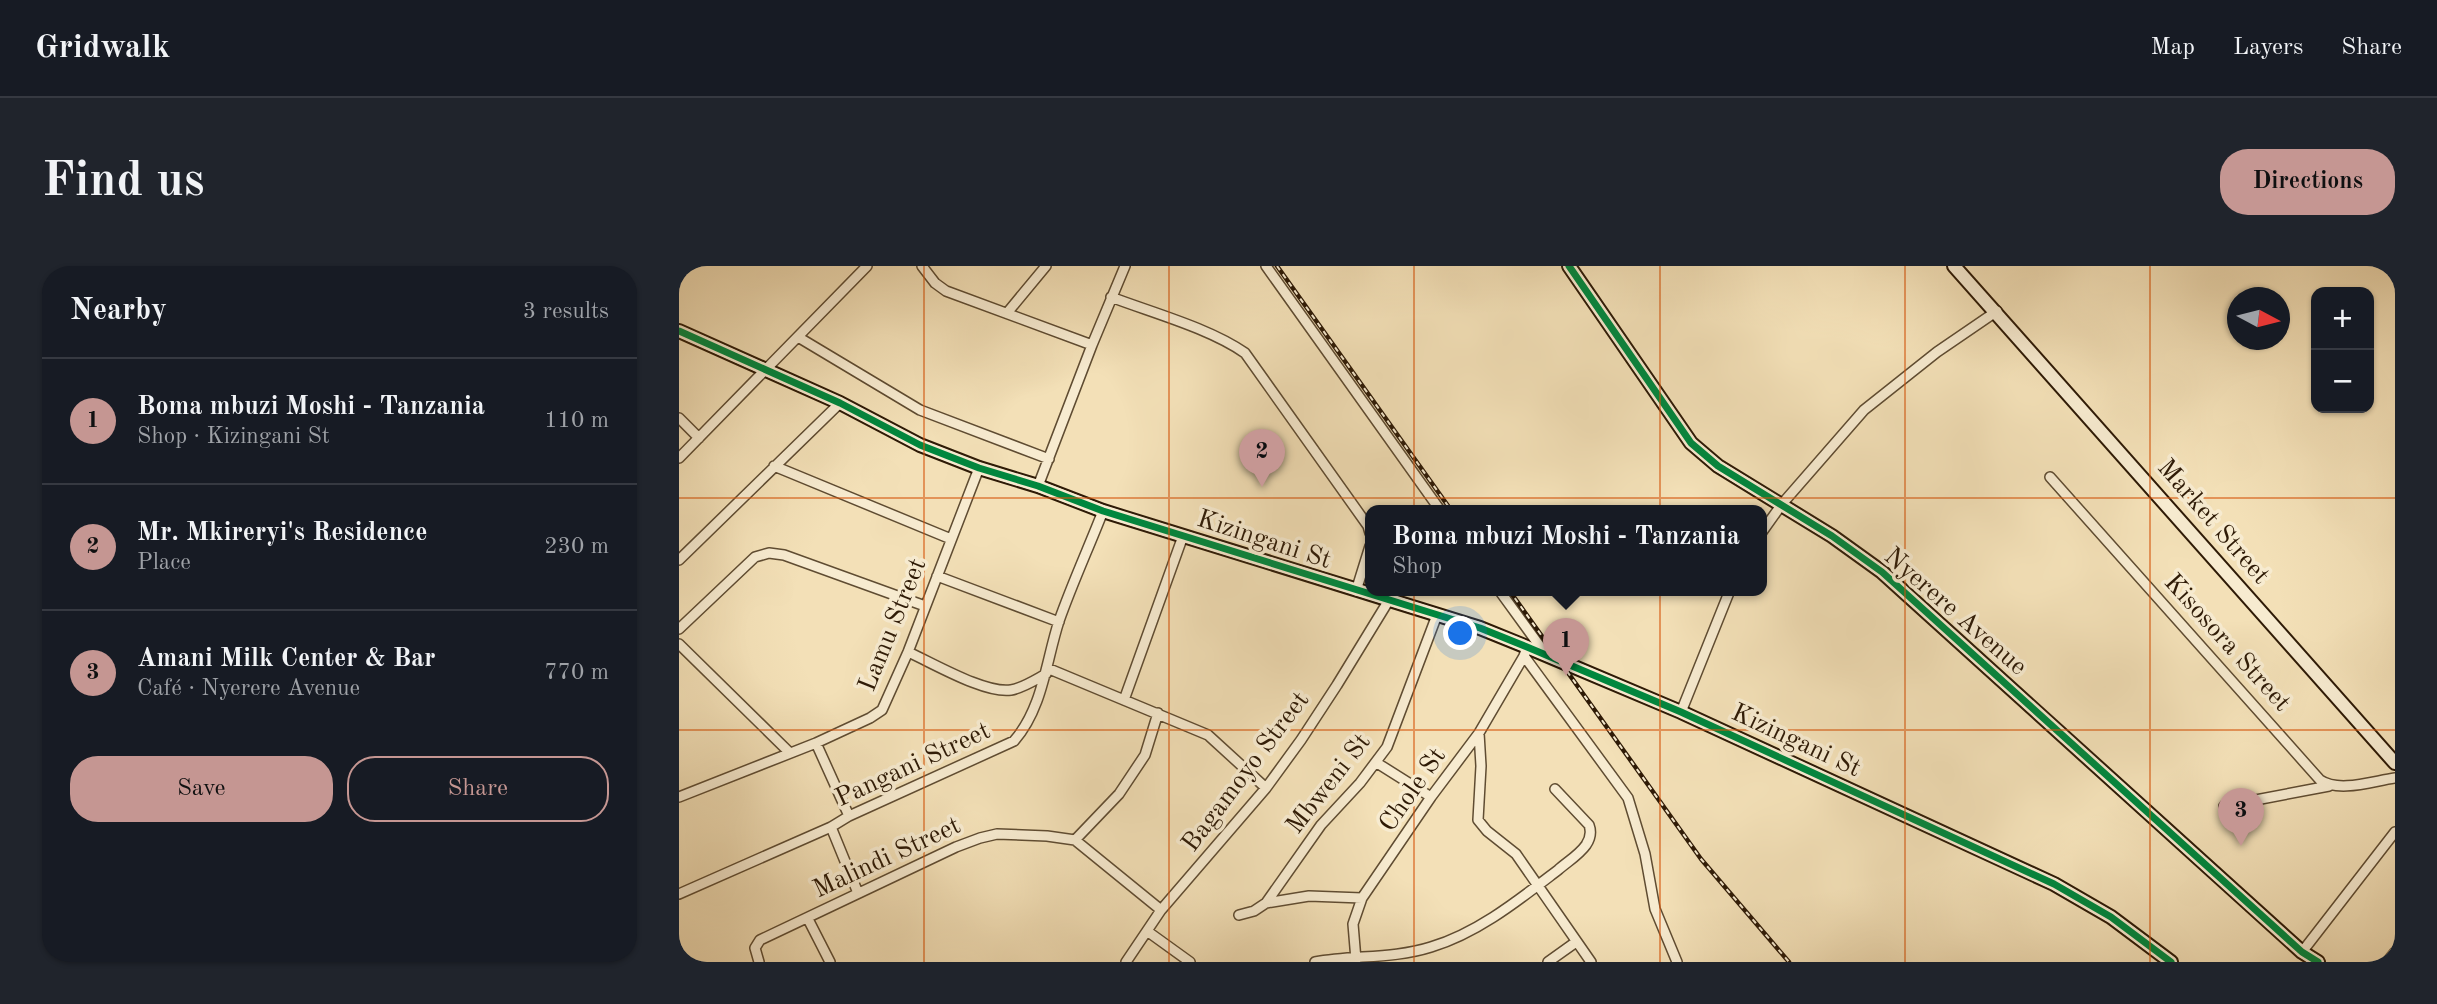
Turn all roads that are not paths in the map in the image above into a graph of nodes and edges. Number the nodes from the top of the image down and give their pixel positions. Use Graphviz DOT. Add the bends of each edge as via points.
graph roads {
  1 [pos="867,266"];
  2 [pos="922,266"];
  3 [pos="1046,266"];
  4 [pos="1125,266"];
  5 [pos="1266,266"];
  6 [pos="1569,266"];
  7 [pos="1954,266"];
  8 [pos="1111,297"];
  9 [pos="1997,311"];
  10 [pos="1007,313"];
  11 [pos="679,331"];
  12 [pos="798,337"];
  13 [pos="1091,345"];
  14 [pos="764,371"];
  15 [pos="840,403"];
  16 [pos="679,418"];
  17 [pos="699,438"];
  18 [pos="679,458"];
  19 [pos="1049,459"];
  20 [pos="774,466"];
  21 [pos="979,468"];
  22 [pos="2050,477"];
  23 [pos="1038,486"];
  24 [pos="1782,504"];
  25 [pos="1436,505"];
  26 [pos="1103,511"];
  27 [pos="1365,522"];
  28 [pos="1767,525"];
  29 [pos="1183,536"];
  30 [pos="951,539"];
  31 [pos="679,560"];
  32 [pos="1365,562"];
  33 [pos="937,576"];
  34 [pos="1356,591"];
  35 [pos="1365,593"];
  36 [pos="1374,596"];
  37 [pos="1503,596"];
  38 [pos="1728,596"];
  39 [pos="1389,600"];
  40 [pos="925,606"];
  41 [pos="1437,615"];
  42 [pos="1059,622"];
  43 [pos="679,629"];
  44 [pos="679,644"];
  45 [pos="1526,651"];
  46 [pos="908,652"];
  47 [pos="1545,654"];
  48 [pos="1047,671"];
  49 [pos="1124,700"];
  50 [pos="1681,712"];
  51 [pos="1158,713"];
  52 [pos="1479,733"];
  53 [pos="816,743"];
  54 [pos="789,752"];
  55 [pos="1377,762"];
  56 [pos="2395,763"];
  57 [pos="2395,778"];
  58 [pos="2329,786"];
  59 [pos="1266,788"];
  60 [pos="1555,789"];
  61 [pos="679,797"];
  62 [pos="1431,797"];
  63 [pos="2224,806"];
  64 [pos="849,817"];
  65 [pos="831,827"];
  66 [pos="2395,832"];
  67 [pos="1075,840"];
  68 [pos="1537,886"];
  69 [pos="858,893"];
  70 [pos="679,894"];
  71 [pos="1362,898"];
  72 [pos="1266,903"];
  73 [pos="1161,910"];
  74 [pos="1238,915"];
  75 [pos="808,919"];
  76 [pos="1147,932"];
  77 [pos="1576,942"];
  78 [pos="2302,952"];
  79 [pos="2395,952"];
  80 [pos="1356,959"];
  81 [pos="759,962"];
  82 [pos="830,962"];
  83 [pos="1126,962"];
  84 [pos="1190,962"];
  85 [pos="1315,962"];
  86 [pos="1548,962"];
  87 [pos="1591,962"];
  88 [pos="1677,962"];
  89 [pos="2171,962"];
  90 [pos="2293,962"];
  91 [pos="2318,962"];
  92 [pos="2387,962"];
  1 -- 12 [label="street"];
  2 -- 10 [label="street" via="946,291"];
  3 -- 10 [label="street"];
  4 -- 8 [label="street"];
  5 -- 25 [label="street"];
  6 -- 24 [label="street, Nyerere Avenue" via="1691,443 1718,466"];
  7 -- 9 [label="street, Market Street"];
  8 -- 13 [label="street"];
  8 -- 27 [label="street" via="1245,353"];
  9 -- 24 [label="street" via="1864,410"];
  9 -- 56 [label="street, Market Street"];
  10 -- 13 [label="street"];
  11 -- 14 [label="street, Kizingani St"];
  12 -- 14 [label="street"];
  12 -- 19 [label="street" via="920,410"];
  13 -- 19 [label="street"];
  14 -- 15 [label="street, Kizingani St"];
  14 -- 17 [label="street"];
  15 -- 20 [label="street"];
  15 -- 21 [label="street, Kizingani St" via="920,445"];
  16 -- 17 [label="street"];
  17 -- 18 [label="street"];
  19 -- 23 [label="street"];
  20 -- 30 [label="street"];
  20 -- 31 [label="street"];
  21 -- 23 [label="street, Kizingani St"];
  21 -- 30 [label="street, Lamu Street"];
  22 -- 58 [label="street, Kisosora Street"];
  23 -- 26 [label="street, Kizingani St"];
  24 -- 28 [label="street"];
  24 -- 78 [label="street, Nyerere Avenue" via="1882,572"];
  26 -- 29 [label="street, Kizingani St"];
  26 -- 42 [label="street, Pangani Street"];
  29 -- 34 [label="street, Kizingani St"];
  29 -- 49 [label="street"];
  30 -- 33 [label="street, Lamu Street"];
  32 -- 34 [label="street"];
  33 -- 40 [label="street, Lamu Street"];
  33 -- 42 [label="street"];
  34 -- 35 [label="street, Kizingani St"];
  36 -- 39 [label="street, Kizingani St"];
  37 -- 47 [label="street"];
  38 -- 50 [label="street"];
  39 -- 41 [label="street, Kizingani St"];
  39 -- 59 [label="street, Bagamoyo Street"];
  40 -- 43 [label="street" via="769,552 755,557"];
  40 -- 46 [label="street, Lamu Street"];
  41 -- 45 [label="street, Kizingani St"];
  41 -- 55 [label="street, Mbweni St" via="1394,732"];
  42 -- 48 [label="street, Pangani Street"];
  44 -- 54 [label="street"];
  45 -- 47 [label="street, Kizingani St"];
  45 -- 52 [label="street, Chole St"];
  45 -- 88 [label="street" via="1628,798 1655,909"];
  46 -- 48 [label="street" via="998,691 1017,689"];
  46 -- 53 [label="street, Lamu Street" via="882,710"];
  47 -- 50 [label="street, Kizingani St"];
  48 -- 49 [label="street"];
  48 -- 64 [label="street, Pangani Street" via="1028,722 1014,741"];
  49 -- 51 [label="street"];
  50 -- 89 [label="street, Kizingani St" via="2054,884 2111,917"];
  51 -- 59 [label="street" via="1217,741"];
  51 -- 67 [label="street" via="1145,755 1119,794"];
  52 -- 62 [label="street, Chole St"];
  52 -- 68 [label="street" via="1478,820 1515,854"];
  53 -- 54 [label="street, Lamu Street"];
  53 -- 64 [label="street"];
  54 -- 61 [label="street, Lamu Street"];
  55 -- 62 [label="street"];
  55 -- 72 [label="street, Mbweni St" via="1321,825"];
  57 -- 58 [label="street"];
  58 -- 63 [label="street"];
  59 -- 73 [label="street, Bagamoyo Street"];
  60 -- 68 [label="street" via="1589,825 1590,836 1583,849"];
  62 -- 71 [label="street, Chole St"];
  64 -- 65 [label="street, Pangani Street"];
  65 -- 69 [label="street"];
  65 -- 70 [label="street, Pangani Street"];
  66 -- 78 [label="street"];
  67 -- 69 [label="street, Malindi Street" via="997,834 980,838"];
  67 -- 73 [label="street"];
  68 -- 77 [label="street"];
  68 -- 80 [label="street" via="1446,942 1402,955"];
  69 -- 75 [label="street, Malindi Street"];
  71 -- 72 [label="street" via="1309,896"];
  71 -- 80 [label="street, Chole St" via="1353,924"];
  72 -- 74 [label="street"];
  73 -- 76 [label="street, Bagamoyo Street"];
  75 -- 81 [label="street, Malindi Street" via="760,940 755,948"];
  75 -- 82 [label="street"];
  76 -- 83 [label="street, Bagamoyo Street"];
  76 -- 84 [label="street"];
  77 -- 86 [label="street"];
  77 -- 87 [label="street"];
  78 -- 90 [label="street"];
  78 -- 91 [label="street, Nyerere Avenue"];
  79 -- 92 [label="street"];
  80 -- 85 [label="street"];
}
